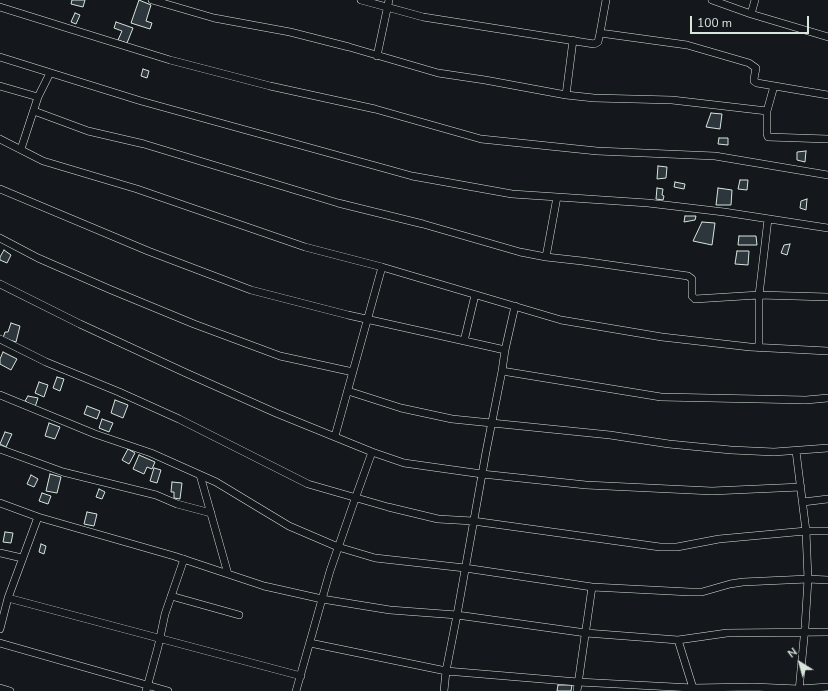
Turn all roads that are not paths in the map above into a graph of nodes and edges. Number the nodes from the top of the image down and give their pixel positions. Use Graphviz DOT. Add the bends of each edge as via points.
graph roads {
  1 [pos="152,0"];
  2 [pos="361,0"];
  3 [pos="606,0"];
  4 [pos="712,0"];
  5 [pos="755,0"];
  6 [pos="388,4"];
  7 [pos="0,7"];
  8 [pos="751,14"];
  9 [pos="600,33"];
  10 [pos="828,37"];
  11 [pos="573,40"];
  12 [pos="377,56"];
  13 [pos="0,57"];
  14 [pos="50,73"];
  15 [pos="0,86"];
  16 [pos="774,86"];
  17 [pos="566,94"];
  18 [pos="828,95"];
  19 [pos="38,97"];
  20 [pos="34,112"];
  21 [pos="768,112"];
  22 [pos="0,139"];
  23 [pos="828,139"];
  24 [pos="21,149"];
  25 [pos="828,175"];
  26 [pos="0,189"];
  27 [pos="557,197"];
  28 [pos="768,219"];
  29 [pos="828,228"];
  30 [pos="0,238"];
  31 [pos="546,257"];
  32 [pos="382,267"];
  33 [pos="0,284"];
  34 [pos="474,295"];
  35 [pos="759,295"];
  36 [pos="828,297"];
  37 [pos="515,306"];
  38 [pos="368,320"];
  39 [pos="0,339"];
  40 [pos="464,341"];
  41 [pos="759,348"];
  42 [pos="505,350"];
  43 [pos="828,351"];
  44 [pos="502,371"];
  45 [pos="353,372"];
  46 [pos="348,391"];
  47 [pos="0,396"];
  48 [pos="828,398"];
  49 [pos="492,423"];
  50 [pos="335,436"];
  51 [pos="828,448"];
  52 [pos="0,449"];
  53 [pos="796,451"];
  54 [pos="372,452"];
  55 [pos="482,474"];
  56 [pos="200,475"];
  57 [pos="801,487"];
  58 [pos="355,498"];
  59 [pos="828,499"];
  60 [pos="803,502"];
  61 [pos="0,503"];
  62 [pos="211,513"];
  63 [pos="38,516"];
  64 [pos="474,521"];
  65 [pos="806,531"];
  66 [pos="828,531"];
  67 [pos="338,547"];
  68 [pos="0,553"];
  69 [pos="22,558"];
  70 [pos="184,559"];
  71 [pos="465,568"];
  72 [pos="228,574"];
  73 [pos="808,579"];
  74 [pos="828,580"];
  75 [pos="592,587"];
  76 [pos="171,596"];
  77 [pos="8,598"];
  78 [pos="322,599"];
  79 [pos="239,615"];
  80 [pos="457,615"];
  81 [pos="2,616"];
  82 [pos="0,629"];
  83 [pos="805,632"];
  84 [pos="828,632"];
  85 [pos="586,633"];
  86 [pos="160,640"];
  87 [pos="678,640"];
  88 [pos="0,643"];
  89 [pos="310,643"];
  90 [pos="446,671"];
  91 [pos="301,676"];
  92 [pos="578,682"];
  93 [pos="828,687"];
  94 [pos="0,688"];
  95 [pos="147,688"];
  96 [pos="693,688"];
  97 [pos="799,690"];
  98 [pos="10,691"];
  99 [pos="168,691"];
  100 [pos="296,691"];
  101 [pos="444,691"];
  102 [pos="576,691"];
  1 -- 12 [label="street" via="214,18 290,32"];
  2 -- 6 [label="street"];
  3 -- 9 [label="street"];
  4 -- 8 [label="street"];
  5 -- 8 [label="street"];
  6 -- 11 [label="street" via="422,17"];
  6 -- 12 [label="street"];
  7 -- 25 [label="street" via="170,60 270,86 375,109 481,139 597,151 715,156"];
  8 -- 10 [label="street"];
  9 -- 11 [label="street" via="598,42 594,44"];
  9 -- 16 [label="street" via="687,45 749,63 756,68 754,82"];
  11 -- 17 [label="street"];
  12 -- 17 [label="street" via="438,73"];
  13 -- 14 [label="street"];
  14 -- 19 [label="street"];
  14 -- 27 [label="street" via="141,101 412,176 512,194"];
  15 -- 19 [label="street"];
  16 -- 18 [label="street"];
  16 -- 21 [label="street"];
  17 -- 21 [label="street" via="594,98 672,100"];
  19 -- 20 [label="street"];
  20 -- 24 [label="street"];
  20 -- 31 [label="street" via="88,131 144,144 338,203"];
  21 -- 23 [label="street" via="768,137"];
  22 -- 24 [label="street"];
  24 -- 32 [label="street" via="43,161 137,189 305,247"];
  26 -- 38 [label="street" via="148,251 251,290"];
  27 -- 28 [label="street" via="648,203"];
  27 -- 31 [label="street"];
  28 -- 29 [label="street"];
  28 -- 35 [label="street"];
  30 -- 45 [label="street" via="38,258 194,324 280,356"];
  31 -- 35 [label="street" via="688,276 692,279 692,296 695,299"];
  32 -- 34 [label="street"];
  32 -- 38 [label="street"];
  33 -- 50 [label="street" via="186,373"];
  34 -- 37 [label="street"];
  34 -- 40 [label="street"];
  35 -- 36 [label="street"];
  35 -- 41 [label="street"];
  37 -- 41 [label="street" via="561,320 662,337"];
  37 -- 42 [label="street"];
  38 -- 40 [label="street"];
  38 -- 45 [label="street"];
  39 -- 58 [label="street" via="46,362 179,419 308,484"];
  40 -- 42 [label="street"];
  41 -- 43 [label="street"];
  42 -- 44 [label="street"];
  44 -- 48 [label="street" via="661,397 806,400"];
  44 -- 49 [label="street"];
  45 -- 46 [label="street"];
  46 -- 49 [label="street" via="401,408 452,419"];
  46 -- 50 [label="street"];
  47 -- 56 [label="street" via="95,434 151,453"];
  49 -- 53 [label="street" via="669,444 774,452"];
  49 -- 55 [label="street"];
  50 -- 54 [label="street"];
  51 -- 53 [label="street"];
  52 -- 62 [label="street" via="63,472"];
  53 -- 57 [label="street"];
  54 -- 55 [label="street" via="404,463"];
  54 -- 58 [label="street"];
  55 -- 57 [label="street" via="586,485 712,491"];
  55 -- 64 [label="street"];
  56 -- 62 [label="street"];
  56 -- 67 [label="street" via="289,526"];
  57 -- 60 [label="street"];
  58 -- 64 [label="street" via="438,519"];
  58 -- 67 [label="street"];
  59 -- 60 [label="street"];
  60 -- 65 [label="street"];
  61 -- 63 [label="street"];
  62 -- 72 [label="street"];
  63 -- 69 [label="street"];
  63 -- 70 [label="street"];
  64 -- 65 [label="street" via="668,548 719,539"];
  64 -- 71 [label="street"];
  65 -- 66 [label="street"];
  65 -- 73 [label="street"];
  67 -- 71 [label="street" via="375,558"];
  67 -- 78 [label="street"];
  68 -- 69 [label="street"];
  69 -- 77 [label="street"];
  70 -- 72 [label="street"];
  70 -- 76 [label="street"];
  71 -- 75 [label="street"];
  71 -- 80 [label="street"];
  72 -- 78 [label="street" via="264,586"];
  73 -- 74 [label="street"];
  73 -- 75 [label="street" via="737,583 696,592"];
  73 -- 83 [label="street"];
  75 -- 85 [label="street"];
  76 -- 79 [label="street"];
  76 -- 86 [label="street"];
  77 -- 81 [label="street"];
  77 -- 86 [label="street"];
  78 -- 80 [label="street" via="390,610"];
  78 -- 89 [label="street"];
  80 -- 85 [label="street"];
  80 -- 90 [label="street"];
  81 -- 82 [label="street"];
  83 -- 84 [label="street"];
  83 -- 87 [label="street" via="727,634"];
  83 -- 97 [label="street"];
  85 -- 87 [label="street"];
  85 -- 92 [label="street"];
  86 -- 91 [label="street"];
  86 -- 95 [label="street"];
  87 -- 96 [label="street"];
  88 -- 95 [label="street"];
  89 -- 90 [label="street"];
  89 -- 91 [label="street"];
  90 -- 92 [label="street"];
  90 -- 101 [label="street"];
  91 -- 100 [label="street"];
  92 -- 96 [label="street"];
  92 -- 102 [label="street"];
  93 -- 97 [label="street"];
  94 -- 98 [label="street"];
  95 -- 99 [label="street"];
  96 -- 97 [label="street" via="753,687"];
}
